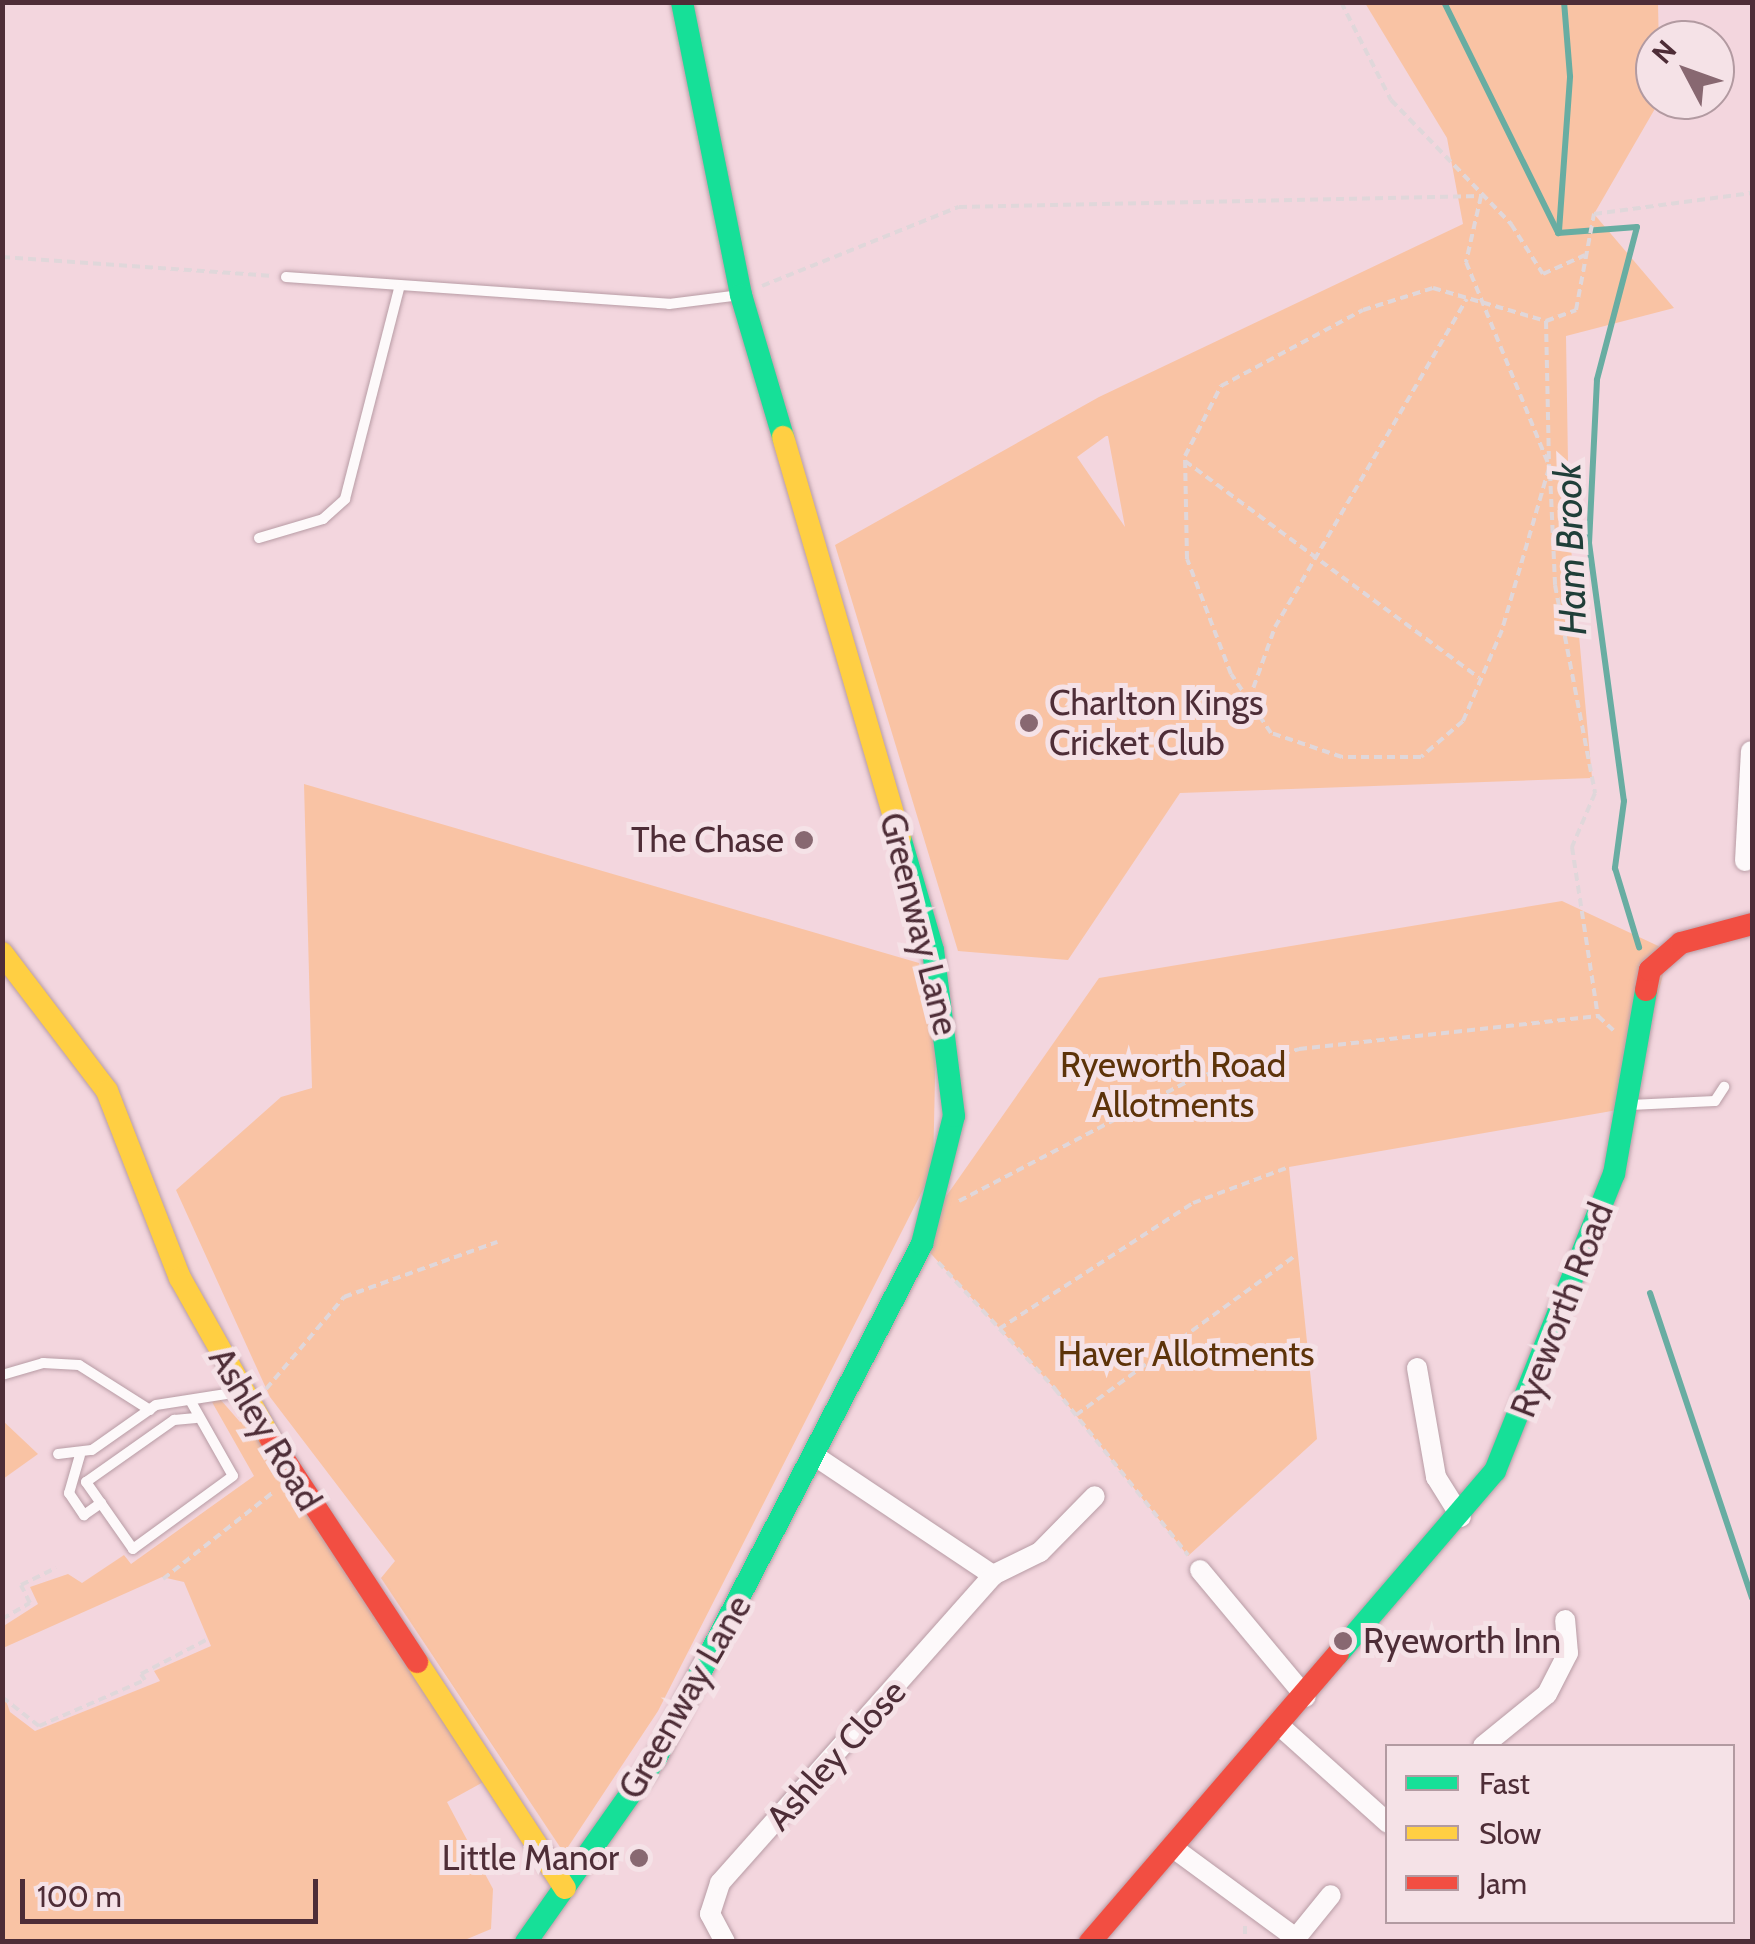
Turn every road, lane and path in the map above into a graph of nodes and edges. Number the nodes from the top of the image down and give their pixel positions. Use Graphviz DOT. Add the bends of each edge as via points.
graph roads {
  1 [pos="682,2"];
  2 [pos="1341,2"];
  3 [pos="1752,193"];
  4 [pos="1481,196"];
  5 [pos="1584,255"];
  6 [pos="2,257"];
  7 [pos="286,278"];
  8 [pos="399,289"];
  9 [pos="741,295"];
  10 [pos="1467,299"];
  11 [pos="1482,304"];
  12 [pos="1546,321"];
  13 [pos="1185,461"];
  14 [pos="1549,468"];
  15 [pos="259,538"];
  16 [pos="1316,558"];
  17 [pos="1480,680"];
  18 [pos="1249,700"];
  19 [pos="1730,747"];
  20 [pos="1752,751"];
  21 [pos="1745,862"];
  22 [pos="1752,924"];
  23 [pos="2,954"];
  24 [pos="1598,1016"];
  25 [pos="1636,1037"];
  26 [pos="1724,1087"];
  27 [pos="1629,1105"];
  28 [pos="1289,1166"];
  29 [pos="933,1215"];
  30 [pos="497,1242"];
  31 [pos="922,1244"];
  32 [pos="1294,1256"];
  33 [pos="998,1329"];
  34 [pos="1417,1368"];
  35 [pos="2,1375"];
  36 [pos="241,1393"];
  37 [pos="190,1400"];
  38 [pos="150,1410"];
  39 [pos="1076,1415"];
  40 [pos="196,1418"];
  41 [pos="58,1454"];
  42 [pos="80,1456"];
  43 [pos="818,1458"];
  44 [pos="1095,1496"];
  45 [pos="101,1503"];
  46 [pos="1461,1517"];
  47 [pos="56,1568"];
  48 [pos="1200,1570"];
  49 [pos="993,1575"];
  50 [pos="2,1618"];
  51 [pos="1565,1620"];
  52 [pos="208,1639"];
  53 [pos="2,1697"];
  54 [pos="1306,1697"];
  55 [pos="1281,1727"];
  56 [pos="1485,1744"];
  57 [pos="1385,1821"];
  58 [pos="1176,1850"];
  59 [pos="565,1888"];
  60 [pos="1331,1895"];
  61 [pos="1100,1938"];
  62 [pos="526,1942"];
  63 [pos="725,1942"];
  1 -- 9 [label="street, Greenway Lane"];
  2 -- 4 [label="path" via="1392,100"];
  3 -- 5 [label="path" via="1594,214"];
  4 -- 5 [label="path" via="1543,274"];
  4 -- 9 [label="path" via="959,207"];
  4 -- 11 [label="path" via="1466,262"];
  5 -- 12 [label="path" via="1576,310"];
  6 -- 7 [label="path"];
  7 -- 8 [label="lane"];
  8 -- 9 [label="lane" via="669,304"];
  8 -- 15 [label="lane" via="345,499 323,519"];
  9 -- 29 [label="street, Greenway Lane" via="933,950 954,1078 951,1153"];
  10 -- 11 [label="path"];
  10 -- 13 [label="path" via="1433,288 1362,310 1221,386"];
  10 -- 16 [label="path"];
  11 -- 12 [label="path"];
  11 -- 14 [label="path"];
  12 -- 14 [label="path"];
  13 -- 16 [label="path"];
  13 -- 18 [label="path" via="1187,559"];
  14 -- 17 [label="path"];
  14 -- 24 [label="path" via="1555,586 1596,792 1572,846"];
  16 -- 17 [label="path"];
  16 -- 18 [label="path" via="1274,626"];
  17 -- 18 [label="path" via="1462,721 1421,758 1342,757 1271,733"];
  19 -- 20 [label="street"];
  20 -- 21 [label="street"];
  22 -- 25 [label="street, Ryeworth Road" via="1681,942 1656,964"];
  23 -- 36 [label="street, Ashley Road" via="107,1092 180,1278"];
  24 -- 25 [label="path" via="1618,1036"];
  24 -- 29 [label="path" via="1299,1048 1194,1078"];
  25 -- 27 [label="street, Ryeworth Road"];
  26 -- 27 [label="lane" via="1715,1101"];
  27 -- 46 [label="street, Ryeworth Road" via="1614,1174 1516,1430"];
  28 -- 33 [label="path" via="1192,1203"];
  29 -- 31 [label="street, Greenway Lane"];
  30 -- 36 [label="path" via="344,1297 264,1392"];
  31 -- 33 [label="path"];
  31 -- 43 [label="street, Greenway Lane"];
  32 -- 39 [label="path"];
  33 -- 39 [label="path"];
  34 -- 46 [label="street" via="1436,1477"];
  35 -- 38 [label="lane" via="43,1362 79,1365"];
  36 -- 37 [label="lane"];
  36 -- 59 [label="street, Ashley Road"];
  37 -- 38 [label="lane"];
  37 -- 40 [label="lane"];
  38 -- 42 [label="lane"];
  39 -- 48 [label="path"];
  40 -- 45 [label="lane" via="174,1420 86,1482"];
  40 -- 45 [label="lane" via="233,1476 133,1549"];
  41 -- 42 [label="lane"];
  42 -- 45 [label="lane" via="69,1492 84,1515"];
  43 -- 49 [label="street"];
  43 -- 59 [label="street, Greenway Lane" via="656,1758"];
  44 -- 49 [label="street, Ashley Close" via="1040,1552"];
  46 -- 54 [label="street, Ryeworth Road"];
  47 -- 50 [label="path" via="21,1585 30,1603"];
  48 -- 54 [label="street"];
  49 -- 63 [label="street, Ashley Close" via="720,1882 710,1914"];
  51 -- 56 [label="street" via="1568,1653 1547,1694"];
  52 -- 53 [label="path" via="141,1674 145,1680 39,1726"];
  54 -- 55 [label="street, Ryeworth Road"];
  55 -- 57 [label="street"];
  55 -- 58 [label="street, Ryeworth Road"];
  58 -- 60 [label="street" via="1296,1938"];
  58 -- 61 [label="street, Ryeworth Road"];
  59 -- 62 [label="street, Greenway Lane"];
}
